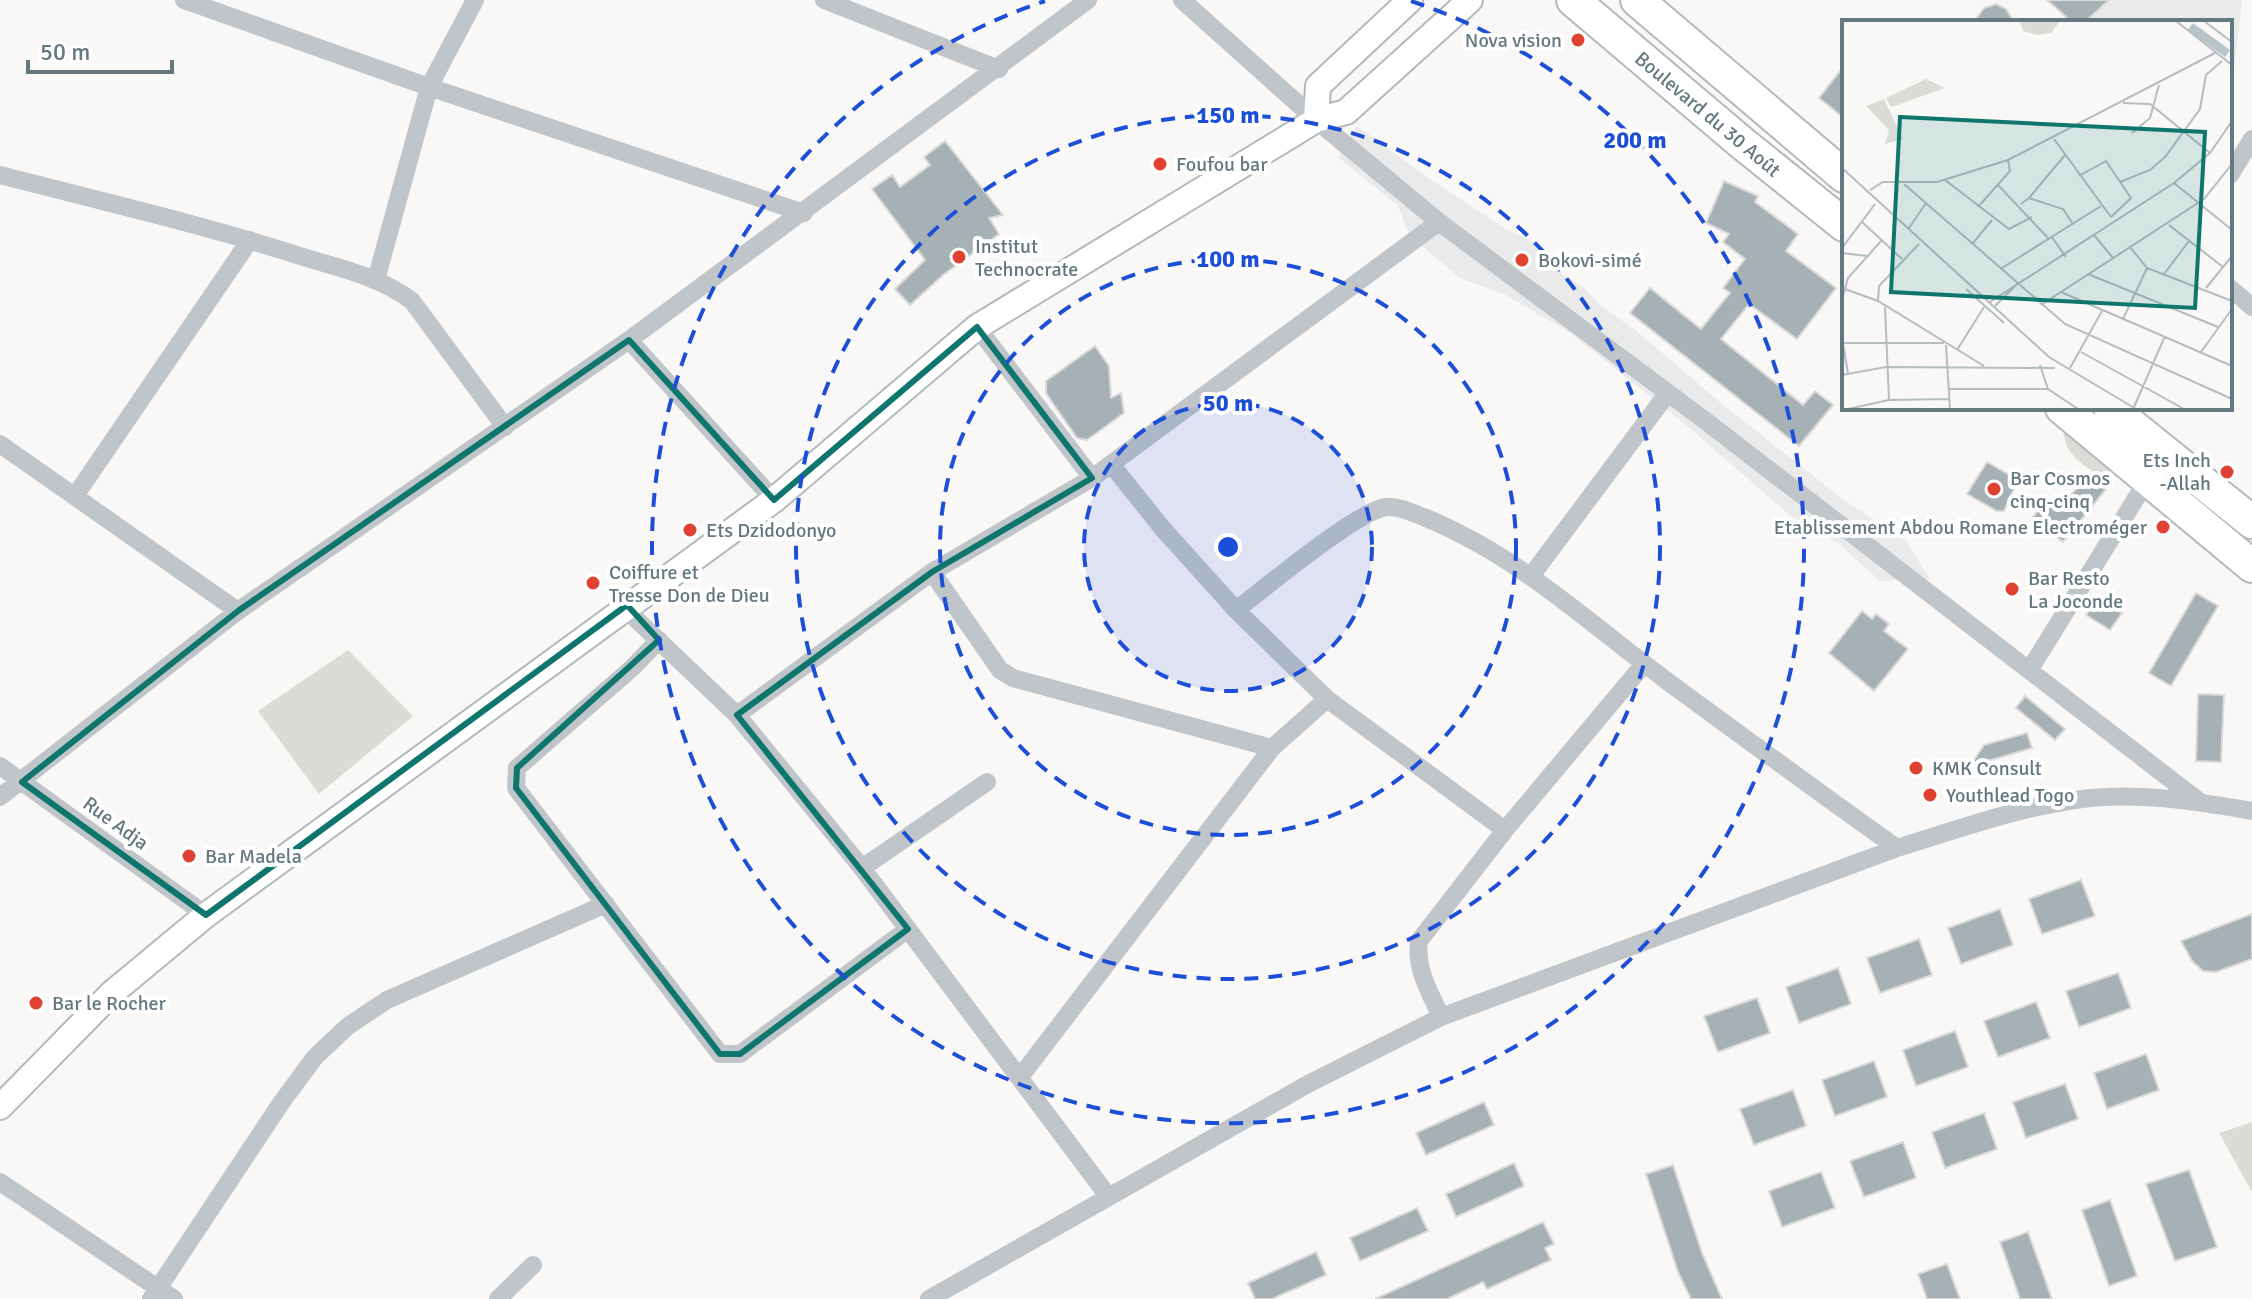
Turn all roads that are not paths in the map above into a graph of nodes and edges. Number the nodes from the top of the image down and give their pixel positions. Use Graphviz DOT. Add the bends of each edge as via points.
graph roads {
  1 [pos="184,0"];
  2 [pos="475,0"];
  3 [pos="824,0"];
  4 [pos="1088,0"];
  5 [pos="1182,0"];
  6 [pos="1410,0"];
  7 [pos="1470,0"];
  8 [pos="1573,0"];
  9 [pos="1637,0"];
  10 [pos="999,69"];
  11 [pos="429,87"];
  12 [pos="1316,120"];
  13 [pos="2252,139"];
  14 [pos="2232,172"];
  15 [pos="1842,174"];
  16 [pos="0,175"];
  17 [pos="804,213"];
  18 [pos="1439,222"];
  19 [pos="1842,223"];
  20 [pos="250,240"];
  21 [pos="376,280"];
  22 [pos="2232,290"];
  23 [pos="2252,307"];
  24 [pos="977,327"];
  25 [pos="629,340"];
  26 [pos="1667,394"];
  27 [pos="2065,410"];
  28 [pos="2112,410"];
  29 [pos="505,427"];
  30 [pos="0,444"];
  31 [pos="1111,464"];
  32 [pos="2157,466"];
  33 [pos="1092,478"];
  34 [pos="75,496"];
  35 [pos="774,500"];
  36 [pos="2252,522"];
  37 [pos="2252,566"];
  38 [pos="932,572"];
  39 [pos="1531,576"];
  40 [pos="627,605"];
  41 [pos="1236,610"];
  42 [pos="238,611"];
  43 [pos="659,640"];
  44 [pos="1644,664"];
  45 [pos="2030,669"];
  46 [pos="1327,699"];
  47 [pos="737,715"];
  48 [pos="1272,748"];
  49 [pos="0,766"];
  50 [pos="22,782"];
  51 [pos="987,782"];
  52 [pos="0,797"];
  53 [pos="2200,802"];
  54 [pos="2252,811"];
  55 [pos="1505,830"];
  56 [pos="1897,848"];
  57 [pos="862,868"];
  58 [pos="606,904"];
  59 [pos="206,915"];
  60 [pos="908,929"];
  61 [pos="1441,1017"];
  62 [pos="1020,1077"];
  63 [pos="0,1107"];
  64 [pos="0,1182"];
  65 [pos="1108,1196"];
  66 [pos="533,1265"];
  67 [pos="154,1293"];
  68 [pos="174,1299"];
  69 [pos="498,1299"];
  70 [pos="929,1299"];
  1 -- 11 [label="street"];
  2 -- 11 [label="street"];
  3 -- 10 [label="street"];
  4 -- 10 [label="street"];
  5 -- 12 [label="street"];
  6 -- 12 [label="street" via="1318,86"];
  7 -- 12 [label="street" via="1346,112"];
  8 -- 19 [label="highway, Boulevard du 30 Août"];
  9 -- 15 [label="highway, Boulevard du 30 Août"];
  10 -- 17 [label="street"];
  11 -- 17 [label="street"];
  11 -- 21 [label="street"];
  12 -- 18 [label="street"];
  12 -- 24 [label="street"];
  13 -- 14 [label="street"];
  16 -- 20 [label="street"];
  17 -- 25 [label="street"];
  18 -- 26 [label="street"];
  18 -- 31 [label="street"];
  20 -- 21 [label="street"];
  20 -- 34 [label="street"];
  21 -- 29 [label="street" via="412,301"];
  22 -- 23 [label="street"];
  24 -- 33 [label="street"];
  24 -- 35 [label="street"];
  25 -- 29 [label="street"];
  25 -- 35 [label="street"];
  26 -- 39 [label="street"];
  26 -- 45 [label="street"];
  27 -- 32 [label="highway"];
  28 -- 32 [label="highway"];
  29 -- 42 [label="street"];
  30 -- 34 [label="street"];
  31 -- 33 [label="street"];
  31 -- 41 [label="street"];
  32 -- 36 [label="highway"];
  32 -- 37 [label="highway"];
  32 -- 45 [label="street"];
  33 -- 38 [label="street"];
  34 -- 42 [label="street"];
  35 -- 40 [label="street"];
  38 -- 47 [label="street"];
  38 -- 48 [label="street" via="1005,675"];
  39 -- 41 [label="street" via="1463,533 1402,508 1386,507 1337,533"];
  39 -- 44 [label="street"];
  40 -- 43 [label="street"];
  40 -- 59 [label="street"];
  41 -- 46 [label="street"];
  42 -- 50 [label="street"];
  43 -- 47 [label="street"];
  43 -- 58 [label="street" via="517,768 516,788"];
  44 -- 55 [label="street"];
  44 -- 56 [label="street"];
  45 -- 53 [label="street"];
  46 -- 48 [label="street"];
  46 -- 55 [label="street"];
  47 -- 57 [label="street"];
  48 -- 62 [label="street"];
  49 -- 50 [label="street, Rue Adja"];
  50 -- 52 [label="street"];
  50 -- 59 [label="street, Rue Adja"];
  51 -- 57 [label="street"];
  53 -- 54 [label="street"];
  53 -- 56 [label="street" via="2076,800"];
  55 -- 61 [label="street" via="1419,941 1420,972"];
  56 -- 61 [label="street"];
  57 -- 60 [label="street"];
  58 -- 60 [label="street" via="720,1054 730,1055 740,1054"];
  58 -- 67 [label="street" via="387,1000 348,1026 315,1057 281,1103"];
  59 -- 63 [label="street" via="112,993"];
  60 -- 62 [label="street"];
  61 -- 65 [label="street"];
  62 -- 65 [label="street"];
  64 -- 67 [label="street"];
  65 -- 70 [label="street"];
  66 -- 69 [label="street"];
  67 -- 68 [label="street"];
}
